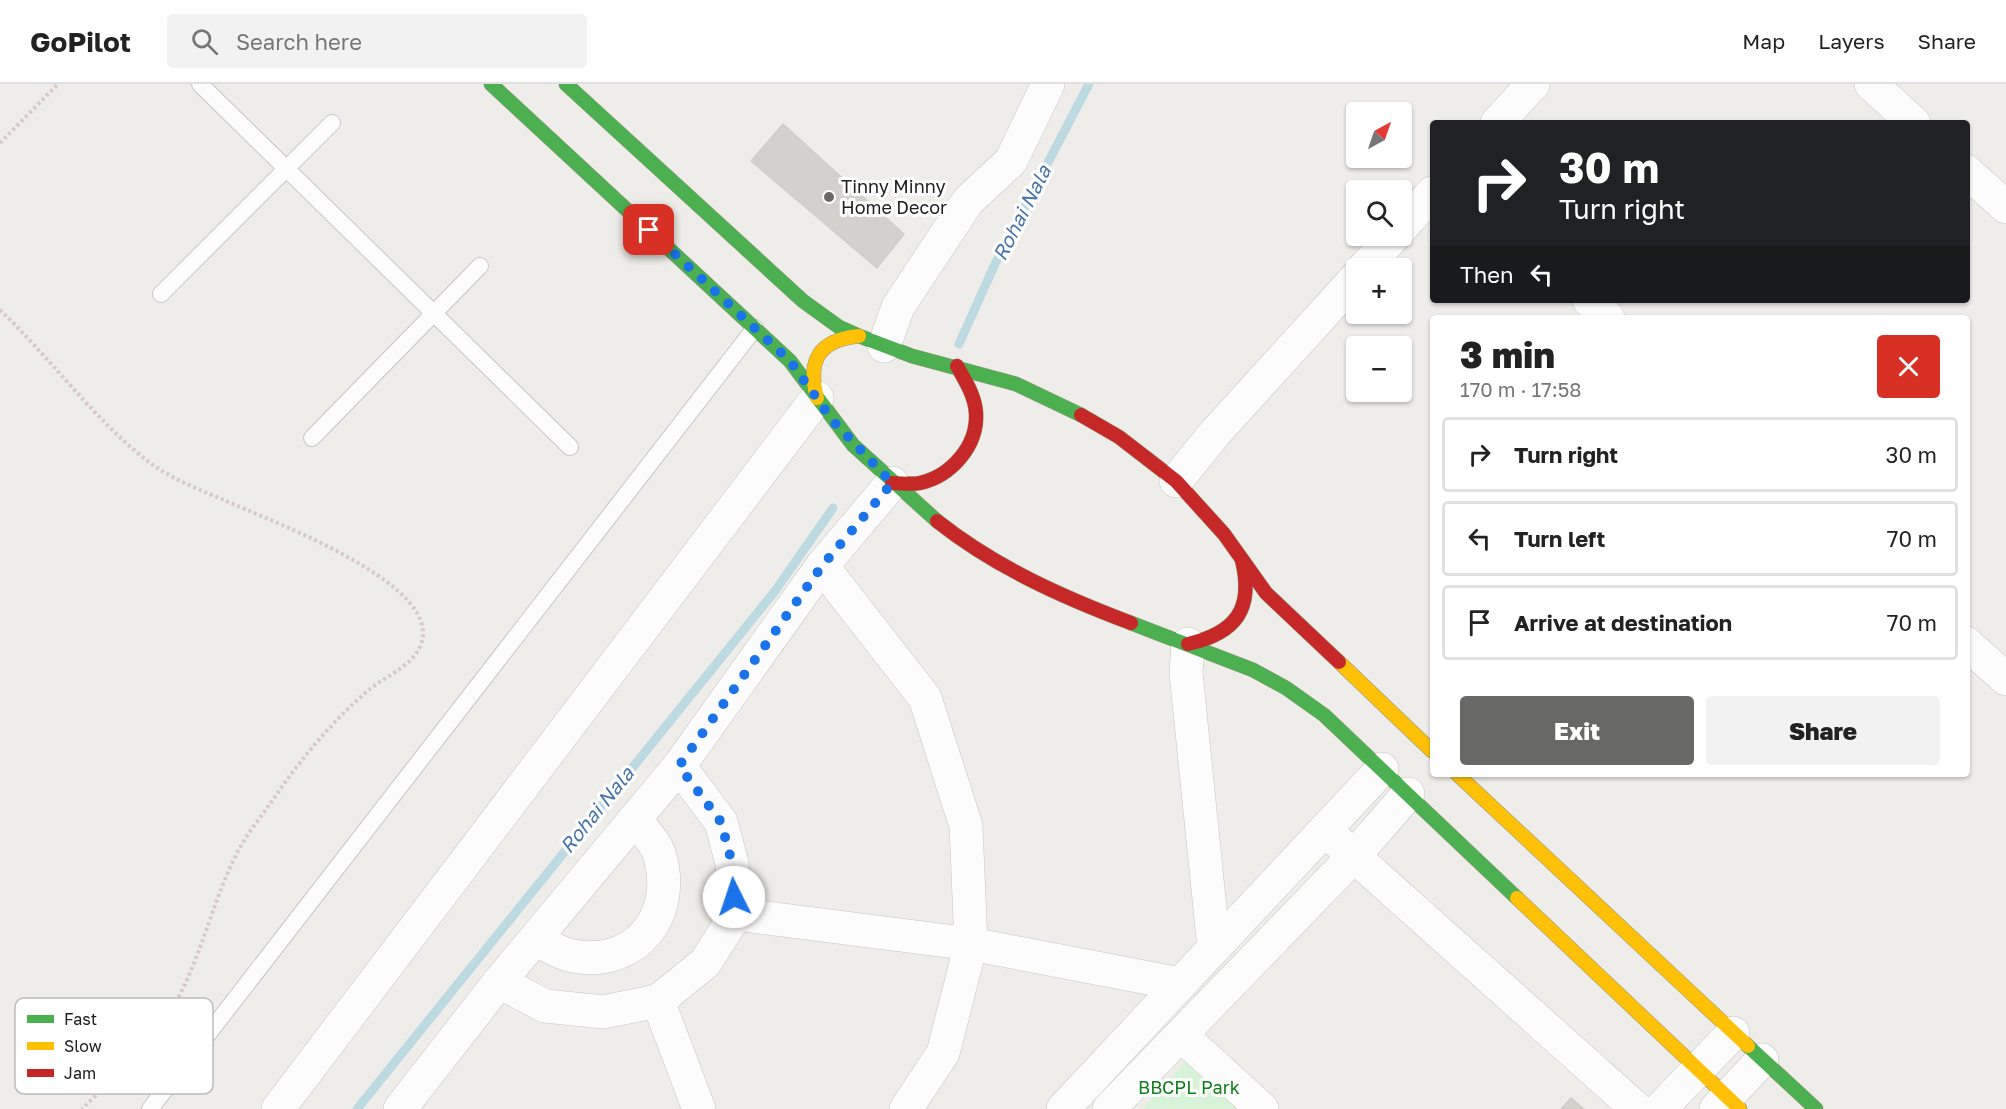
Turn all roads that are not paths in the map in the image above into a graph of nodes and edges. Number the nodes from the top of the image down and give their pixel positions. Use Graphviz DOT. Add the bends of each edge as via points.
graph roads {
  1 [pos="200,84"];
  2 [pos="491,84"];
  3 [pos="566,84"];
  4 [pos="1048,84"];
  5 [pos="1533,84"];
  6 [pos="1871,84"];
  7 [pos="1500,120"];
  8 [pos="1911,120"];
  9 [pos="332,123"];
  10 [pos="286,169"];
  11 [pos="1970,175"];
  12 [pos="1430,195"];
  13 [pos="2006,207"];
  14 [pos="1412,216"];
  15 [pos="1385,246"];
  16 [pos="1373,258"];
  17 [pos="480,266"];
  18 [pos="1346,289"];
  19 [pos="161,294"];
  20 [pos="1592,303"];
  21 [pos="434,313"];
  22 [pos="1605,315"];
  23 [pos="755,328"];
  24 [pos="871,341"];
  25 [pos="957,366"];
  26 [pos="817,398"];
  27 [pos="312,438"];
  28 [pos="570,447"];
  29 [pos="1176,481"];
  30 [pos="892,483"];
  31 [pos="1242,559"];
  32 [pos="822,566"];
  33 [pos="1188,644"];
  34 [pos="1970,648"];
  35 [pos="2006,679"];
  36 [pos="1430,749"];
  37 [pos="679,766"];
  38 [pos="1382,769"];
  39 [pos="1460,777"];
  40 [pos="1408,794"];
  41 [pos="635,819"];
  42 [pos="1325,830"];
  43 [pos="1354,856"];
  44 [pos="736,914"];
  45 [pos="535,939"];
  46 [pos="971,944"];
  47 [pos="1214,948"];
  48 [pos="499,982"];
  49 [pos="1180,984"];
  50 [pos="658,1001"];
  51 [pos="213,1028"];
  52 [pos="1733,1033"];
  53 [pos="1181,1035"];
  54 [pos="1762,1060"];
  55 [pos="1699,1068"];
  56 [pos="162,1094"];
  57 [pos="1075,1105"];
  58 [pos="1728,1105"];
  59 [pos="150,1109"];
  60 [pos="278,1109"];
  61 [pos="400,1109"];
  62 [pos="699,1109"];
  63 [pos="906,1109"];
  64 [pos="1109,1109"];
  65 [pos="1262,1109"];
  66 [pos="1637,1109"];
  67 [pos="1660,1109"];
  68 [pos="1816,1109"];
  1 -- 10 [label="lane"];
  2 -- 23 [label="street"];
  3 -- 24 [label="street" via="803,300 839,327"];
  4 -- 24 [label="street" via="1011,161 968,201"];
  5 -- 7 [label="street"];
  6 -- 8 [label="street"];
  9 -- 10 [label="lane"];
  10 -- 19 [label="lane"];
  10 -- 21 [label="lane"];
  11 -- 13 [label="street"];
  12 -- 14 [label="street"];
  15 -- 16 [label="street"];
  17 -- 21 [label="lane"];
  18 -- 29 [label="street"];
  20 -- 22 [label="street"];
  21 -- 27 [label="lane"];
  21 -- 28 [label="lane"];
  23 -- 26 [label="street" via="790,361"];
  23 -- 51 [label="lane"];
  24 -- 25 [label="street"];
  24 -- 26 [label="street" via="837,339 818,353 811,383"];
  25 -- 29 [label="street" via="1058,402 1119,437"];
  25 -- 30 [label="street" via="970,390 976,414 972,438 960,460 941,476 918,484"];
  26 -- 30 [label="street" via="853,445"];
  26 -- 60 [label="street"];
  29 -- 31 [label="street"];
  30 -- 32 [label="street"];
  30 -- 33 [label="street" via="952,533 998,563 1067,599"];
  31 -- 33 [label="street" via="1247,592 1239,616 1221,634"];
  31 -- 36 [label="street" via="1266,593"];
  32 -- 37 [label="street"];
  32 -- 46 [label="street" via="925,698 966,826"];
  33 -- 38 [label="street" via="1286,688 1324,715"];
  33 -- 47 [label="street" via="1186,673"];
  34 -- 35 [label="street"];
  37 -- 41 [label="street"];
  37 -- 44 [label="street" via="721,822 732,863"];
  38 -- 40 [label="street"];
  38 -- 42 [label="street"];
  39 -- 52 [label="street"];
  40 -- 43 [label="street"];
  40 -- 55 [label="street"];
  41 -- 45 [label="street"];
  41 -- 45 [label="street" via="659,850 666,885 659,913 646,936 624,952 600,958 571,956"];
  42 -- 43 [label="street"];
  42 -- 47 [label="street"];
  43 -- 53 [label="street"];
  43 -- 66 [label="street"];
  44 -- 46 [label="street"];
  44 -- 50 [label="street" via="705,963"];
  45 -- 48 [label="street"];
  46 -- 49 [label="street"];
  46 -- 63 [label="street" via="943,1053"];
  47 -- 49 [label="street"];
  48 -- 50 [label="street" via="545,1006 603,1012"];
  48 -- 61 [label="street"];
  49 -- 57 [label="street"];
  50 -- 62 [label="street"];
  52 -- 54 [label="street"];
  52 -- 55 [label="street"];
  53 -- 64 [label="street"];
  53 -- 65 [label="street"];
  54 -- 58 [label="street"];
  54 -- 68 [label="street"];
  55 -- 58 [label="street"];
  55 -- 67 [label="street"];
  56 -- 59 [label="lane"];
}
